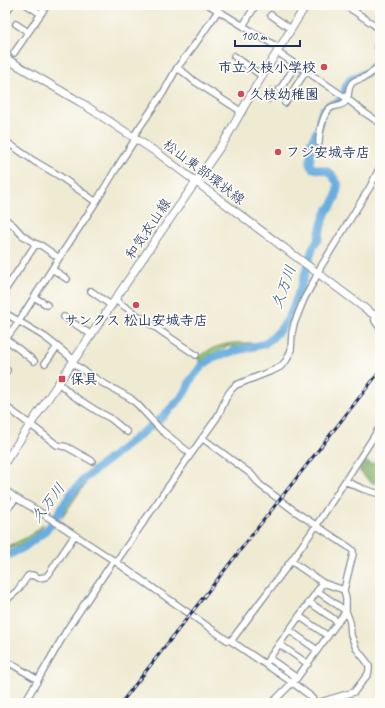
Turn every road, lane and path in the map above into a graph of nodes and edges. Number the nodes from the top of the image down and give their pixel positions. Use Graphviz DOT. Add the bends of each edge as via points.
graph roads {
  1 [pos="11,5"];
  2 [pos="26,5"];
  3 [pos="47,5"];
  4 [pos="209,5"];
  5 [pos="306,5"];
  6 [pos="255,6"];
  7 [pos="348,6"];
  8 [pos="218,11"];
  9 [pos="5,14"];
  10 [pos="41,14"];
  11 [pos="272,15"];
  12 [pos="16,24"];
  13 [pos="243,26"];
  14 [pos="291,29"];
  15 [pos="380,30"];
  16 [pos="28,32"];
  17 [pos="278,50"];
  18 [pos="14,53"];
  19 [pos="234,56"];
  20 [pos="5,58"];
  21 [pos="380,64"];
  22 [pos="296,65"];
  23 [pos="177,68"];
  24 [pos="306,71"];
  25 [pos="262,76"];
  26 [pos="280,89"];
  27 [pos="345,97"];
  28 [pos="284,103"];
  29 [pos="242,112"];
  30 [pos="380,115"];
  31 [pos="378,121"];
  32 [pos="135,138"];
  33 [pos="5,141"];
  34 [pos="319,143"];
  35 [pos="380,167"];
  36 [pos="196,182"];
  37 [pos="96,202"];
  38 [pos="5,219"];
  39 [pos="36,244"];
  40 [pos="59,258"];
  41 [pos="52,269"];
  42 [pos="316,272"];
  43 [pos="67,279"];
  44 [pos="5,290"];
  45 [pos="91,291"];
  46 [pos="34,297"];
  47 [pos="114,303"];
  48 [pos="47,305"];
  49 [pos="5,313"];
  50 [pos="377,316"];
  51 [pos="64,317"];
  52 [pos="19,321"];
  53 [pos="380,328"];
  54 [pos="92,335"];
  55 [pos="5,340"];
  56 [pos="57,347"];
  57 [pos="196,355"];
  58 [pos="34,361"];
  59 [pos="73,362"];
  60 [pos="45,363"];
  61 [pos="5,369"];
  62 [pos="5,373"];
  63 [pos="59,383"];
  64 [pos="5,406"];
  65 [pos="31,425"];
  66 [pos="380,427"];
  67 [pos="127,432"];
  68 [pos="202,438"];
  69 [pos="191,454"];
  70 [pos="5,462"];
  71 [pos="92,462"];
  72 [pos="345,481"];
  73 [pos="5,490"];
  74 [pos="380,494"];
  75 [pos="16,498"];
  76 [pos="5,512"];
  77 [pos="316,526"];
  78 [pos="75,535"];
  79 [pos="115,561"];
  80 [pos="291,561"];
  81 [pos="323,583"];
  82 [pos="344,590"];
  83 [pos="317,591"];
  84 [pos="5,601"];
  85 [pos="309,602"];
  86 [pos="346,611"];
  87 [pos="299,616"];
  88 [pos="338,622"];
  89 [pos="289,630"];
  90 [pos="328,636"];
  91 [pos="231,641"];
  92 [pos="279,644"];
  93 [pos="317,650"];
  94 [pos="269,658"];
  95 [pos="5,660"];
  96 [pos="265,664"];
  97 [pos="308,664"];
  98 [pos="297,678"];
  99 [pos="38,680"];
  100 [pos="293,683"];
  101 [pos="24,703"];
  102 [pos="272,703"];
  103 [pos="316,703"];
  1 -- 9 [label="street"];
  2 -- 10 [label="street"];
  3 -- 10 [label="street"];
  4 -- 8 [label="street"];
  5 -- 14 [label="main road, 和気衣山線"];
  6 -- 13 [label="street"];
  7 -- 15 [label="street"];
  8 -- 13 [label="street"];
  8 -- 23 [label="street"];
  10 -- 16 [label="street"];
  11 -- 14 [label="street"];
  12 -- 16 [label="street"];
  13 -- 17 [label="street"];
  14 -- 17 [label="main road, 和気衣山線"];
  16 -- 18 [label="street"];
  17 -- 22 [label="street"];
  17 -- 25 [label="main road, 和気衣山線"];
  19 -- 25 [label="street"];
  20 -- 32 [label="main road, 松山東部環状線"];
  21 -- 27 [label="street" via="373,72 352,83"];
  22 -- 24 [label="street"];
  22 -- 26 [label="street"];
  23 -- 29 [label="street"];
  23 -- 32 [label="street"];
  24 -- 27 [label="street"];
  24 -- 28 [label="street" via="294,92"];
  25 -- 29 [label="main road, 和気衣山線"];
  27 -- 31 [label="street"];
  27 -- 34 [label="street" via="346,101 341,105 332,106 324,115"];
  29 -- 36 [label="main road, 和気衣山線"];
  30 -- 31 [label="street"];
  32 -- 36 [label="main road, 松山東部環状線"];
  32 -- 37 [label="street"];
  33 -- 37 [label="street"];
  35 -- 42 [label="street"];
  36 -- 42 [label="main road, 松山東部環状線"];
  36 -- 47 [label="main road, 和気衣山線"];
  37 -- 40 [label="street"];
  38 -- 39 [label="street"];
  39 -- 40 [label="street"];
  39 -- 44 [label="street"];
  40 -- 41 [label="street"];
  41 -- 43 [label="street"];
  41 -- 46 [label="street"];
  42 -- 50 [label="main road, 松山東部環状線"];
  42 -- 68 [label="street" via="294,324 288,357 280,367 232,388 219,414"];
  45 -- 47 [label="street"];
  46 -- 48 [label="street"];
  46 -- 52 [label="street"];
  47 -- 54 [label="main road, 和気衣山線"];
  47 -- 57 [label="street"];
  49 -- 52 [label="street"];
  50 -- 53 [label="street" via="375,321"];
  51 -- 54 [label="street"];
  52 -- 55 [label="street"];
  52 -- 56 [label="street"];
  54 -- 59 [label="main road, 和気衣山線"];
  55 -- 58 [label="street"];
  56 -- 59 [label="street"];
  56 -- 60 [label="street"];
  59 -- 63 [label="main road, 和気衣山線"];
  59 -- 69 [label="street" via="130,398 161,430"];
  61 -- 62 [label="street"];
  63 -- 65 [label="main road, 和気衣山線"];
  63 -- 67 [label="street" via="72,395 110,418"];
  64 -- 65 [label="street"];
  65 -- 70 [label="main road, 和気衣山線"];
  65 -- 71 [label="street" via="57,445 67,447"];
  66 -- 72 [label="street"];
  68 -- 69 [label="street"];
  68 -- 77 [label="street"];
  69 -- 79 [label="street"];
  72 -- 74 [label="street" via="362,490"];
  72 -- 77 [label="street"];
  73 -- 75 [label="street"];
  75 -- 76 [label="street"];
  75 -- 78 [label="street"];
  77 -- 80 [label="street"];
  77 -- 82 [label="street" via="350,548 354,554"];
  78 -- 79 [label="street"];
  78 -- 84 [label="street" via="48,575 42,578 28,576 17,591"];
  79 -- 91 [label="street"];
  79 -- 99 [label="street" via="68,628"];
  80 -- 81 [label="street"];
  80 -- 91 [label="street"];
  81 -- 82 [label="street"];
  81 -- 83 [label="street"];
  82 -- 86 [label="street"];
  83 -- 85 [label="street"];
  83 -- 86 [label="street"];
  85 -- 87 [label="street"];
  85 -- 88 [label="street"];
  86 -- 88 [label="street"];
  86 -- 103 [label="street" via="356,648 369,666 368,674 354,692"];
  87 -- 89 [label="street"];
  87 -- 90 [label="street"];
  88 -- 90 [label="street"];
  89 -- 92 [label="street"];
  89 -- 93 [label="street"];
  90 -- 93 [label="street"];
  91 -- 96 [label="street"];
  92 -- 94 [label="street"];
  92 -- 97 [label="street"];
  93 -- 97 [label="street"];
  94 -- 96 [label="street"];
  94 -- 98 [label="street"];
  95 -- 99 [label="street"];
  96 -- 100 [label="street"];
  97 -- 98 [label="street"];
  98 -- 100 [label="street"];
  99 -- 101 [label="street"];
  100 -- 102 [label="street"];
  100 -- 103 [label="street"];
}
